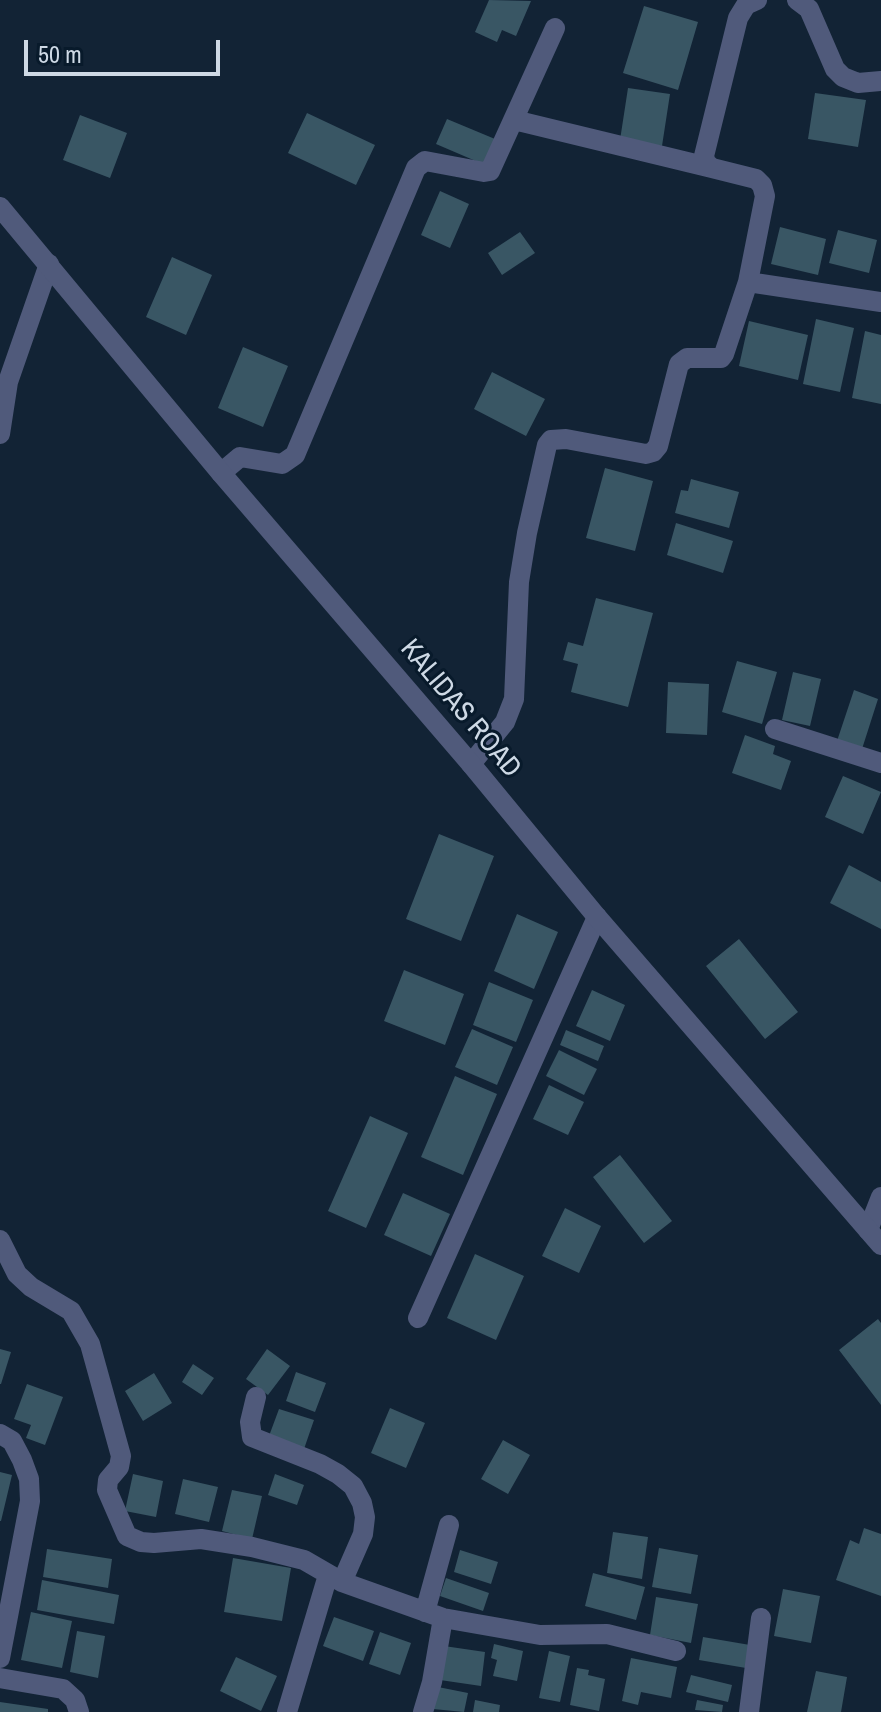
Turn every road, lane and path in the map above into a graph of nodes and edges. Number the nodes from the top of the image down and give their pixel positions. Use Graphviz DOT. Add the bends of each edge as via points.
graph roads {
  1 [pos="757,0"];
  2 [pos="797,0"];
  3 [pos="555,28"];
  4 [pos="881,81"];
  5 [pos="514,120"];
  6 [pos="712,168"];
  7 [pos="0,207"];
  8 [pos="49,264"];
  9 [pos="748,282"];
  10 [pos="881,302"];
  11 [pos="0,434"];
  12 [pos="221,473"];
  13 [pos="775,729"];
  14 [pos="881,763"];
  15 [pos="471,764"];
  16 [pos="597,917"];
  17 [pos="881,1197"];
  18 [pos="874,1237"];
  19 [pos="0,1240"];
  20 [pos="418,1318"];
  21 [pos="256,1397"];
  22 [pos="0,1434"];
  23 [pos="449,1525"];
  24 [pos="335,1578"];
  25 [pos="434,1615"];
  26 [pos="761,1618"];
  27 [pos="676,1651"];
  28 [pos="0,1658"];
  29 [pos="0,1678"];
  30 [pos="79,1712"];
  31 [pos="287,1712"];
  32 [pos="423,1712"];
  33 [pos="749,1712"];
  1 -- 6 [label="street" via="738,18 704,156"];
  2 -- 4 [label="street" via="809,9 843,77 858,83"];
  3 -- 5 [label="street"];
  5 -- 6 [label="street"];
  5 -- 12 [label="street" via="490,171 425,161 416,168 295,455 282,464 240,457"];
  6 -- 9 [label="street" via="762,185 765,196"];
  7 -- 8 [label="street, KALIDAS ROAD"];
  8 -- 11 [label="street" via="8,382"];
  8 -- 12 [label="street, KALIDAS ROAD"];
  9 -- 10 [label="street"];
  9 -- 15 [label="street" via="722,356 687,358 679,364 656,450 646,454 566,439 547,445 519,582 514,699 505,722"];
  12 -- 15 [label="street, KALIDAS ROAD"];
  13 -- 14 [label="street"];
  15 -- 16 [label="street, KALIDAS ROAD"];
  16 -- 18 [label="street, KALIDAS ROAD"];
  16 -- 20 [label="street"];
  17 -- 18 [label="street"];
  19 -- 24 [label="street" via="17,1274 71,1311 90,1344 121,1461 107,1490 127,1536 141,1542 191,1538 252,1547 304,1560"];
  21 -- 24 [label="street" via="252,1437 338,1474 362,1503 363,1534"];
  22 -- 28 [label="street" via="12,1441 22,1460 30,1501"];
  23 -- 25 [label="street"];
  24 -- 25 [label="street"];
  24 -- 31 [label="street"];
  25 -- 27 [label="street" via="540,1635 607,1634"];
  25 -- 32 [label="street" via="432,1682"];
  26 -- 33 [label="street"];
  29 -- 30 [label="street" via="63,1689"];
}
